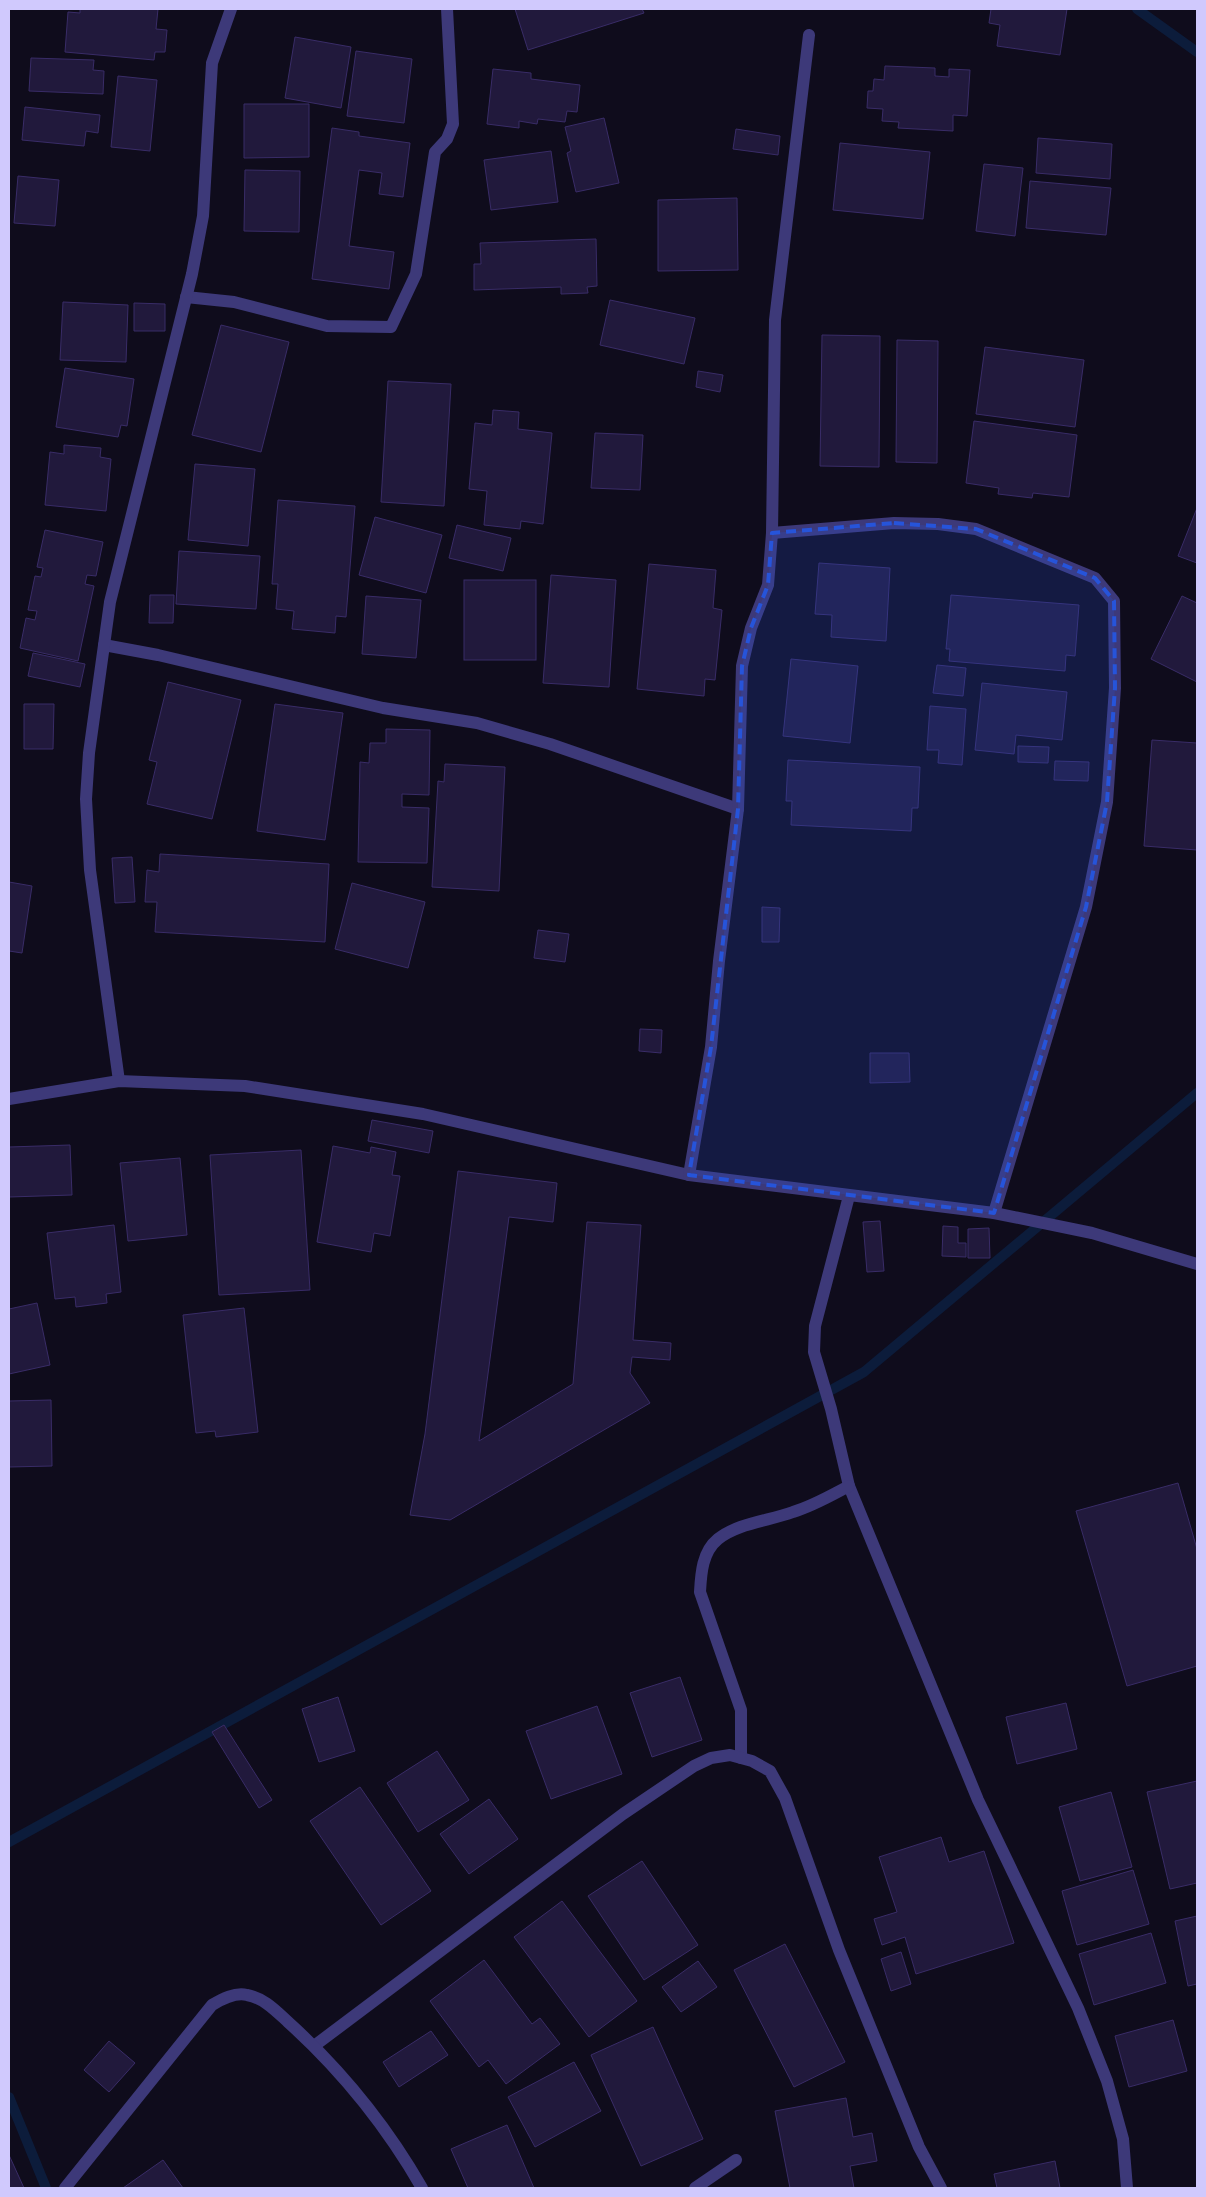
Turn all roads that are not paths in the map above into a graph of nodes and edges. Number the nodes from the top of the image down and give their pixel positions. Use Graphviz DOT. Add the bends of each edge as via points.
graph roads {
  1 [pos="447,9"];
  2 [pos="227,12"];
  3 [pos="809,36"];
  4 [pos="186,297"];
  5 [pos="772,533"];
  6 [pos="104,645"];
  7 [pos="738,809"];
  8 [pos="119,1081"];
  9 [pos="9,1099"];
  10 [pos="689,1175"];
  11 [pos="849,1196"];
  12 [pos="994,1213"];
  13 [pos="1197,1264"];
  14 [pos="849,1486"];
  15 [pos="741,1758"];
  16 [pos="314,2046"];
  17 [pos="736,2160"];
  18 [pos="66,2188"];
  19 [pos="422,2188"];
  20 [pos="695,2188"];
  21 [pos="941,2188"];
  22 [pos="1127,2188"];
  1 -- 4 [label="street" via="453,124 447,139 435,152 416,274 391,327 327,326 234,302"];
  2 -- 4 [label="street" via="212,63 203,216"];
  3 -- 5 [label="street" via="775,320"];
  4 -- 6 [label="street" via="110,602"];
  5 -- 7 [label="street" via="768,585 751,628 742,666"];
  5 -- 12 [label="street" via="894,523 976,529 1096,578 1114,601 1115,688 1107,802 1088,898"];
  6 -- 7 [label="street" via="383,708 477,723 550,744"];
  6 -- 8 [label="street" via="86,799 90,870"];
  7 -- 10 [label="street" via="712,1047"];
  8 -- 9 [label="street"];
  8 -- 10 [label="street" via="245,1086 423,1114"];
  10 -- 11 [label="street"];
  11 -- 12 [label="street"];
  11 -- 14 [label="street" via="815,1326 814,1352"];
  12 -- 13 [label="street" via="1092,1233"];
  14 -- 15 [label="street" via="817,1504 739,1528 718,1540 708,1552 701,1572 700,1592 741,1710"];
  14 -- 22 [label="street" via="978,1800 1078,2008 1107,2082 1123,2139"];
  15 -- 16 [label="street" via="730,1755 694,1766 623,1814"];
  15 -- 21 [label="street" via="770,1771 785,1798 838,1950 919,2147"];
  16 -- 18 [label="street" via="268,2004 247,1994 222,1999 212,2005"];
  16 -- 19 [label="street" via="380,2123"];
  17 -- 20 [label="street"];
}
